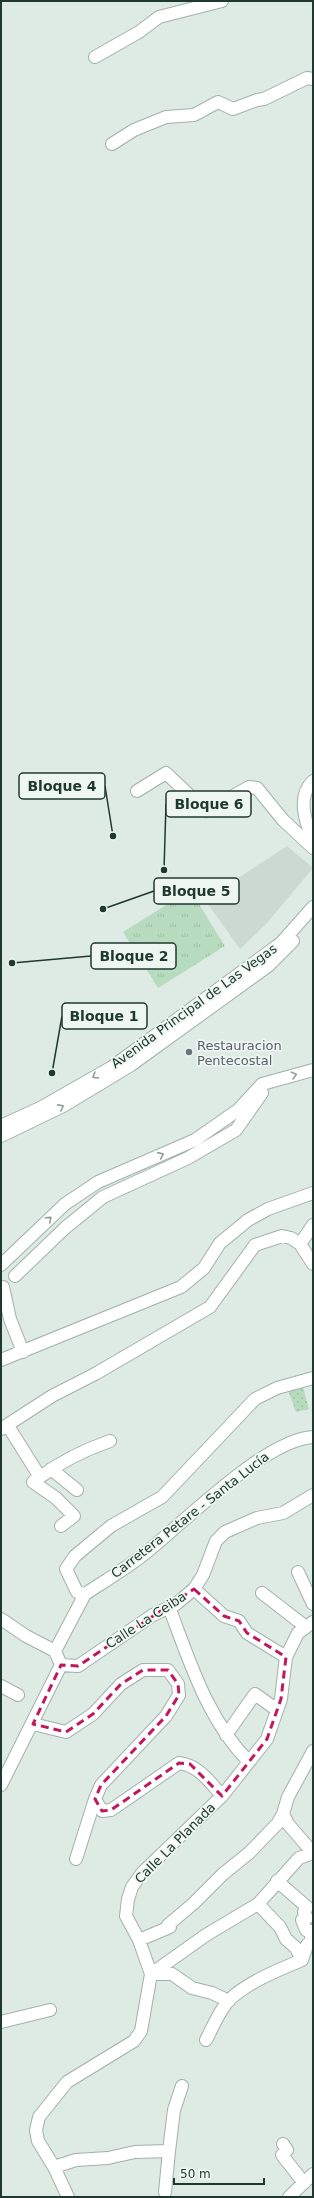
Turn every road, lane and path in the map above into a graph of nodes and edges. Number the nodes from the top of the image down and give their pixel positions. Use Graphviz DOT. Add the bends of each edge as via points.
graph roads {
  1 [pos="222,1"];
  2 [pos="95,57"];
  3 [pos="313,79"];
  4 [pos="112,144"];
  5 [pos="313,780"];
  6 [pos="137,791"];
  7 [pos="313,839"];
  8 [pos="313,848"];
  9 [pos="313,906"];
  10 [pos="313,920"];
  11 [pos="313,1070"];
  12 [pos="269,1082"];
  13 [pos="1,1126"];
  14 [pos="1,1136"];
  15 [pos="313,1193"];
  16 [pos="313,1225"];
  17 [pos="30,1237"];
  18 [pos="300,1244"];
  19 [pos="313,1264"];
  20 [pos="1,1265"];
  21 [pos="15,1276"];
  22 [pos="2,1288"];
  23 [pos="23,1352"];
  24 [pos="1,1360"];
  25 [pos="313,1378"];
  26 [pos="5,1427"];
  27 [pos="313,1437"];
  28 [pos="110,1441"];
  29 [pos="51,1469"];
  30 [pos="40,1477"];
  31 [pos="77,1490"];
  32 [pos="313,1495"];
  33 [pos="62,1526"];
  34 [pos="298,1572"];
  35 [pos="194,1589"];
  36 [pos="262,1593"];
  37 [pos="85,1594"];
  38 [pos="313,1604"];
  39 [pos="169,1607"];
  40 [pos="1,1619"];
  41 [pos="309,1624"];
  42 [pos="55,1651"];
  43 [pos="286,1658"];
  44 [pos="61,1665"];
  45 [pos="1,1686"];
  46 [pos="18,1695"];
  47 [pos="277,1710"];
  48 [pos="33,1724"];
  49 [pos="226,1735"];
  50 [pos="313,1751"];
  51 [pos="249,1762"];
  52 [pos="1,1785"];
  53 [pos="222,1796"];
  54 [pos="95,1799"];
  55 [pos="283,1814"];
  56 [pos="313,1853"];
  57 [pos="76,1859"];
  58 [pos="278,1881"];
  59 [pos="258,1904"];
  60 [pos="139,1940"];
  61 [pos="312,1940"];
  62 [pos="302,1960"];
  63 [pos="152,1974"];
  64 [pos="229,2001"];
  65 [pos="50,2010"];
  66 [pos="1,2022"];
  67 [pos="206,2040"];
  68 [pos="182,2086"];
  69 [pos="283,2144"];
  70 [pos="169,2151"];
  71 [pos="54,2167"];
  72 [pos="309,2178"];
  73 [pos="165,2192"];
  74 [pos="68,2197"];
  75 [pos="289,2197"];
  1 -- 2 [label="street" via="159,17 139,32"];
  3 -- 4 [label="street" via="307,78 264,99 233,109 218,102 194,115 166,116 134,130"];
  5 -- 7 [label="street" via="309,784 304,803 304,816"];
  6 -- 8 [label="street" via="166,773 206,811 249,787 256,788 283,820"];
  9 -- 13 [label="street, Avenida Principal de Las Vegas, one-way" via="281,943 112,1066 42,1107"];
  14 -- 10 [label="street, Avenida Principal de Las Vegas, one-way" via="63,1106 131,1066 268,966"];
  12 -- 11 [label="street, one-way"];
  17 -- 12 [label="street, one-way" via="66,1204 98,1182 195,1140 238,1110 256,1089"];
  12 -- 21 [label="street" via="236,1130 188,1158 103,1197 65,1228"];
  15 -- 23 [label="street" via="268,1209 248,1220 220,1243 204,1268 180,1288 101,1318"];
  16 -- 18 [label="street"];
  17 -- 20 [label="street"];
  17 -- 21 [label="street"];
  18 -- 19 [label="street"];
  18 -- 26 [label="street" via="282,1236 255,1245 210,1307 52,1396"];
  21 -- 22 [label="street"];
  22 -- 23 [label="street" via="10,1319"];
  23 -- 24 [label="street"];
  25 -- 37 [label="street" via="277,1388 255,1399 162,1497 111,1526 75,1556 66,1569 77,1592"];
  26 -- 30 [label="street"];
  27 -- 37 [label="street, Carretera Petare - Santa Lucía" via="292,1441 260,1458 142,1555"];
  28 -- 29 [label="street" via="85,1450"];
  29 -- 30 [label="street"];
  29 -- 31 [label="street"];
  30 -- 33 [label="street" via="32,1482 56,1498 74,1516"];
  32 -- 35 [label="street, Calle La Ceiba" via="283,1513 257,1518 225,1532 216,1541 203,1575"];
  34 -- 38 [label="street"];
  35 -- 39 [label="street, Calle La Ceiba"];
  35 -- 43 [label="street" via="224,1616 239,1621 246,1633"];
  36 -- 41 [label="street"];
  37 -- 42 [label="street"];
  39 -- 44 [label="street, Calle La Ceiba" via="78,1666"];
  39 -- 49 [label="street" via="203,1693"];
  40 -- 42 [label="street"];
  41 -- 43 [label="street, Calle La Planada" via="298,1632"];
  42 -- 44 [label="street"];
  43 -- 47 [label="street, Calle La Planada" via="281,1699"];
  44 -- 48 [label="street"];
  45 -- 46 [label="street"];
  47 -- 49 [label="street" via="255,1694"];
  47 -- 51 [label="street, Calle La Planada" via="267,1739"];
  48 -- 52 [label="street"];
  48 -- 54 [label="street" via="66,1732 93,1714 121,1684 143,1670 168,1670 178,1684 180,1695 166,1716 101,1785"];
  49 -- 51 [label="street"];
  50 -- 55 [label="street" via="288,1797"];
  51 -- 53 [label="street, Calle La Planada"];
  53 -- 54 [label="street" via="207,1778 190,1764 179,1763 111,1810 102,1811"];
  53 -- 60 [label="street, Calle La Planada" via="142,1873 132,1887 126,1916"];
  54 -- 57 [label="street"];
  55 -- 56 [label="street" via="288,1824"];
  55 -- 60 [label="street" via="258,1844 168,1925 170,1927"];
  56 -- 58 [label="street" via="299,1858"];
  58 -- 59 [label="street"];
  58 -- 61 [label="street" via="307,1907 304,1912 307,1918 302,1920 306,1930 311,1932"];
  59 -- 62 [label="street" via="280,1927"];
  59 -- 63 [label="street"];
  60 -- 63 [label="street, Calle La Planada"];
  61 -- 62 [label="street"];
  62 -- 64 [label="street" via="246,1988"];
  63 -- 64 [label="street" via="172,1974 192,1988"];
  63 -- 71 [label="street" via="141,2030 134,2041 67,2082 39,2117 36,2130 38,2141"];
  64 -- 67 [label="street"];
  65 -- 66 [label="street"];
  68 -- 70 [label="street" via="174,2110"];
  69 -- 72 [label="street" via="287,2150 282,2155"];
  70 -- 71 [label="street" via="135,2152 108,2158 76,2160"];
  70 -- 73 [label="street"];
  71 -- 74 [label="street"];
  72 -- 75 [label="street"];
}
